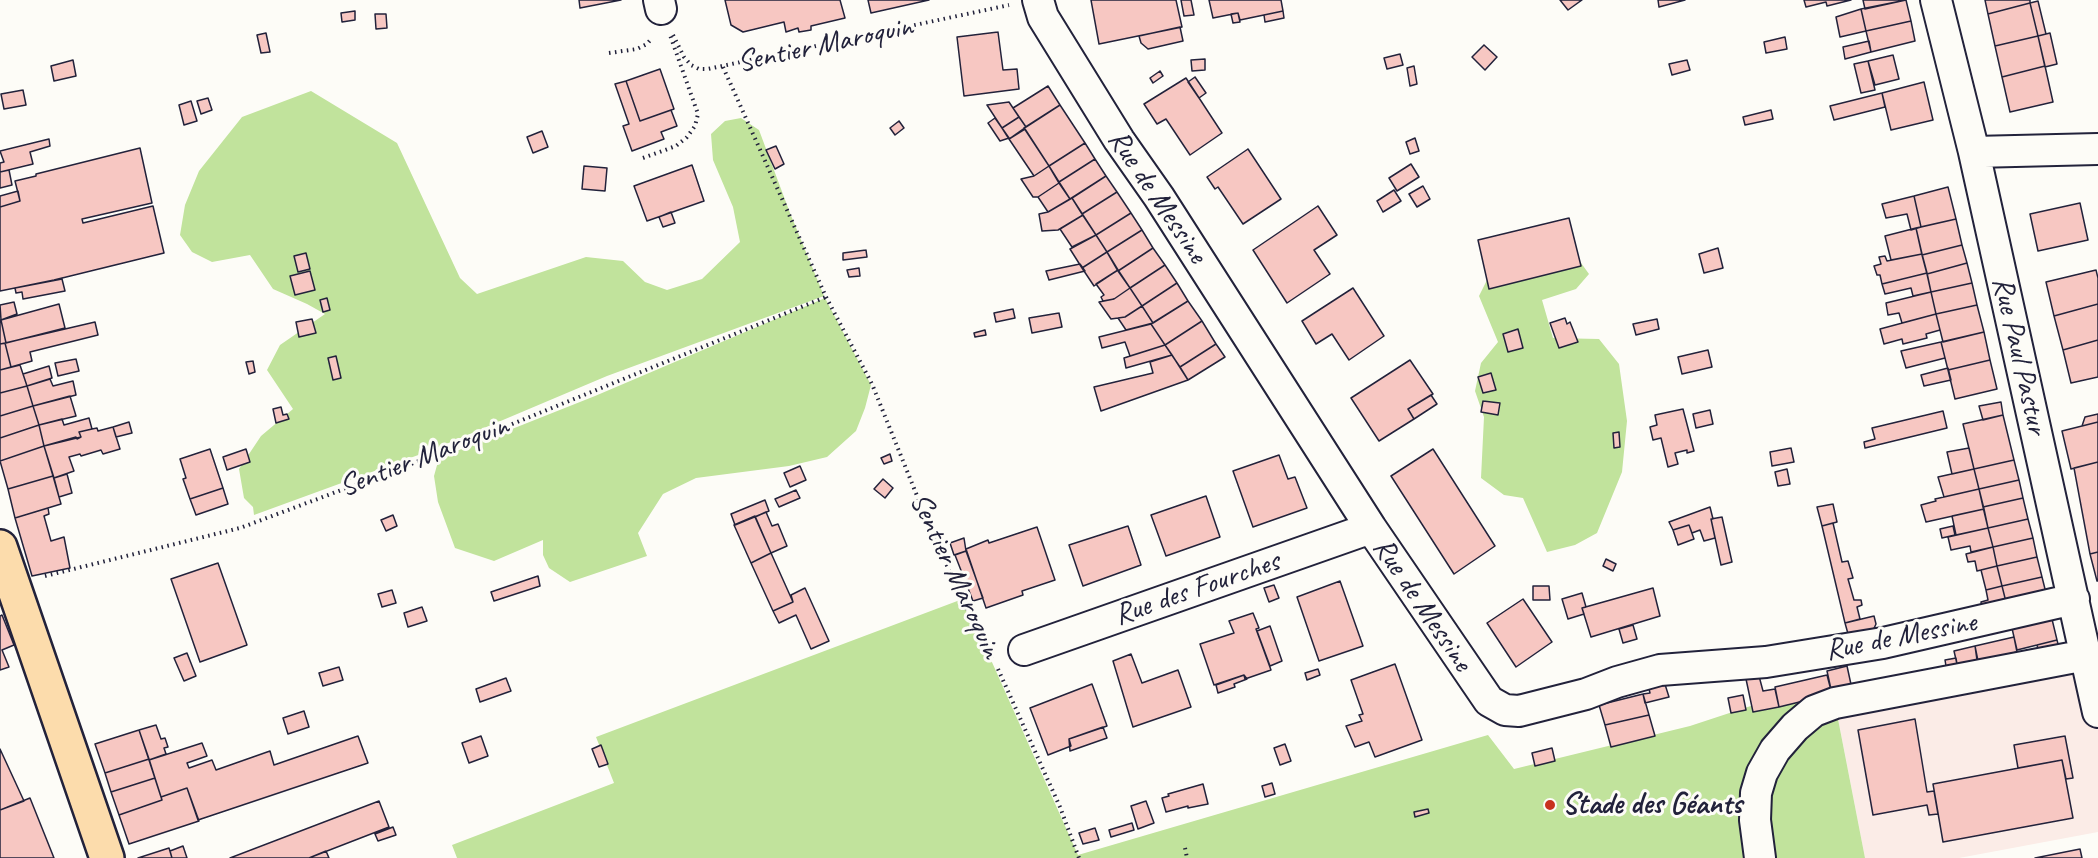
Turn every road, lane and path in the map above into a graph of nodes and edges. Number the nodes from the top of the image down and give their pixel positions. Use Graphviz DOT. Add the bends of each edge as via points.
graph roads {
  1 [pos="1936,0"];
  2 [pos="1024,2"];
  3 [pos="660,5"];
  4 [pos="609,53"];
  5 [pos="723,67"];
  6 [pos="2098,148"];
  7 [pos="1974,152"];
  8 [pos="643,158"];
  9 [pos="826,297"];
  10 [pos="1371,528"];
  11 [pos="0,547"];
  12 [pos="12,584"];
  13 [pos="2074,599"];
  14 [pos="1024,650"];
  15 [pos="2086,655"];
  16 [pos="2098,712"];
  17 [pos="1185,848"];
  18 [pos="107,858"];
  19 [pos="1079,858"];
  20 [pos="1187,858"];
  21 [pos="1760,858"];
  1 -- 7 [label="street, Rue Paul Pastur"];
  2 -- 5 [label="path, Sentier Maroquin"];
  2 -- 10 [label="street, Rue de Messine" via="1043,17"];
  3 -- 4 [label="path" via="654,37 647,44"];
  3 -- 5 [label="path, Sentier Maroquin" via="691,65 699,69"];
  3 -- 8 [label="path" via="698,114 695,126 676,146"];
  5 -- 9 [label="path, Sentier Maroquin"];
  6 -- 7 [label="street"];
  7 -- 13 [label="street, Rue Paul Pastur"];
  9 -- 12 [label="path, Sentier Maroquin" via="443,452 240,528"];
  9 -- 19 [label="path, Sentier Maroquin" via="872,384 930,528 1036,752"];
  10 -- 13 [label="street, Rue de Messine" via="1478,686 1490,701 1505,710 1519,711 1586,694 1660,670 1766,662 1883,643"];
  10 -- 14 [label="street, Rue des Fourches"];
  11 -- 12 [label="main road"];
  12 -- 18 [label="main road"];
  13 -- 15 [label="street, Rue Paul Pastur"];
  15 -- 16 [label="street, Rue Paul Pastur"];
  15 -- 21 [label="street" via="1835,703 1814,711 1775,750 1762,773 1755,820"];
  17 -- 20 [label="path"];
}
